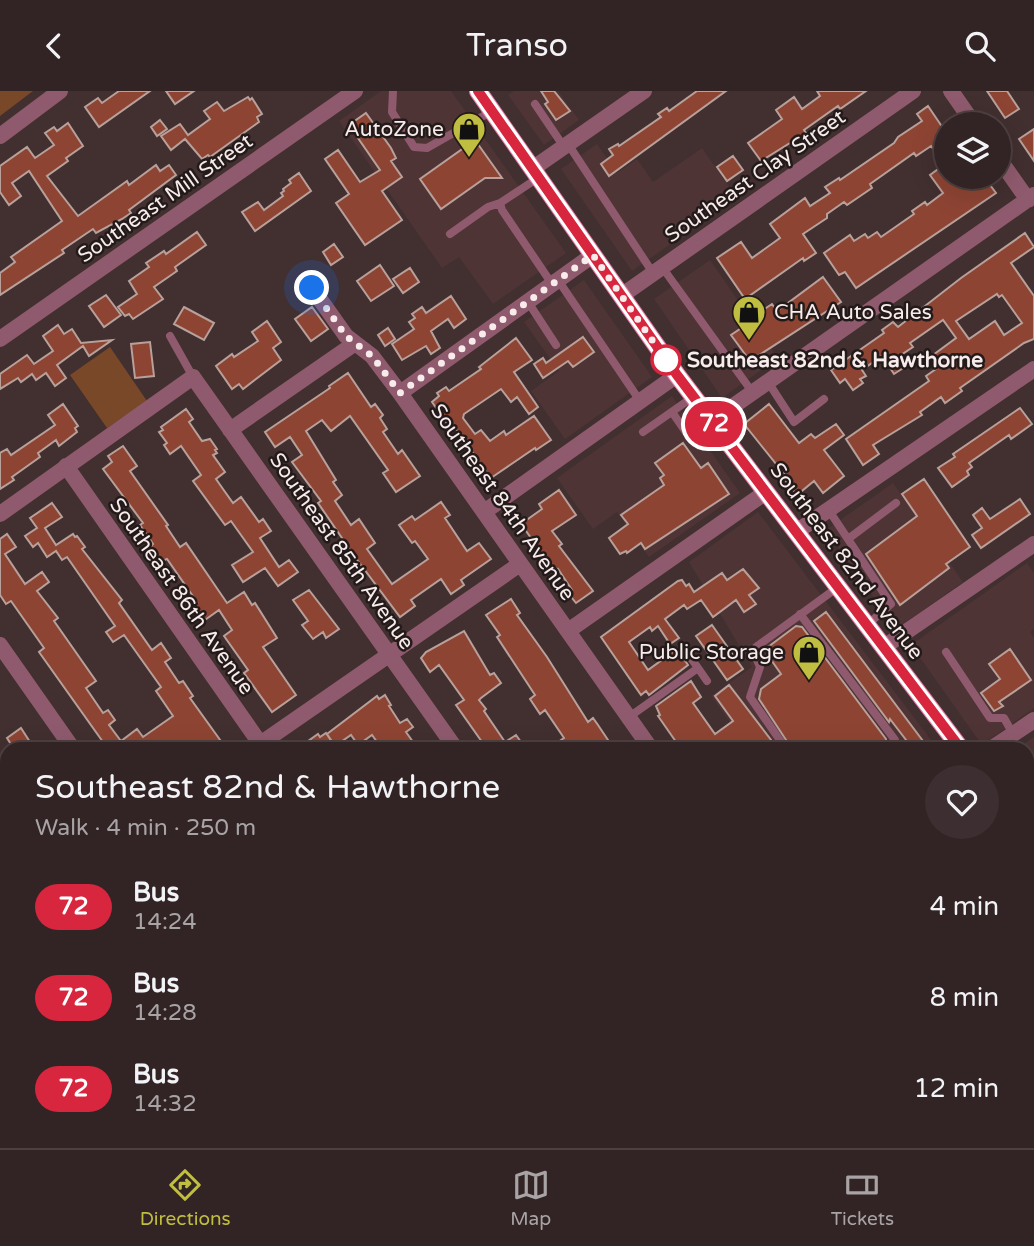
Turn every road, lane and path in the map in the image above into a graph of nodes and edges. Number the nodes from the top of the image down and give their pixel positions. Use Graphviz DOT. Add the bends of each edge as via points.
graph roads {
  1 [pos="60,91"];
  2 [pos="355,91"];
  3 [pos="393,91"];
  4 [pos="644,91"];
  5 [pos="913,91"];
  6 [pos="951,91"];
  7 [pos="485,97"];
  8 [pos="535,104"];
  9 [pos="966,112"];
  10 [pos="0,136"];
  11 [pos="566,146"];
  12 [pos="535,174"];
  13 [pos="1011,174"];
  14 [pos="1031,198"];
  15 [pos="500,203"];
  16 [pos="450,234"];
  17 [pos="593,255"];
  18 [pos="658,270"];
  19 [pos="555,282"];
  20 [pos="312,288"];
  21 [pos="621,296"];
  22 [pos="528,302"];
  23 [pos="170,336"];
  24 [pos="0,339"];
  25 [pos="354,344"];
  26 [pos="556,345"];
  27 [pos="1034,369"];
  28 [pos="677,375"];
  29 [pos="193,377"];
  30 [pos="768,382"];
  31 [pos="400,393"];
  32 [pos="753,393"];
  33 [pos="693,397"];
  34 [pos="824,399"];
  35 [pos="640,401"];
  36 [pos="672,412"];
  37 [pos="712,421"];
  38 [pos="230,430"];
  39 [pos="643,432"];
  40 [pos="690,438"];
  41 [pos="66,466"];
  42 [pos="766,492"];
  43 [pos="896,503"];
  44 [pos="828,509"];
  45 [pos="484,512"];
  46 [pos="0,514"];
  47 [pos="796,531"];
  48 [pos="848,540"];
  49 [pos="1034,544"];
  50 [pos="520,564"];
  51 [pos="838,587"];
  52 [pos="800,614"];
  53 [pos="867,625"];
  54 [pos="568,631"];
  55 [pos="0,645"];
  56 [pos="884,647"];
  57 [pos="946,652"];
  58 [pos="688,654"];
  59 [pos="390,656"];
  60 [pos="698,669"];
  61 [pos="708,681"];
  62 [pos="629,717"];
  63 [pos="1034,720"];
  64 [pos="68,742"];
  65 [pos="256,742"];
  66 [pos="266,742"];
  67 [pos="451,742"];
  68 [pos="646,742"];
  69 [pos="781,742"];
  70 [pos="895,742"];
  71 [pos="955,742"];
  72 [pos="1004,742"];
  73 [pos="1005,742"];
  1 -- 10 [label="street"];
  2 -- 24 [label="street, Southeast Mill Street"];
  3 -- 7 [label="lane" via="392,112 419,149 427,148"];
  4 -- 11 [label="street"];
  5 -- 18 [label="street, Southeast Clay Street"];
  6 -- 9 [label="street"];
  7 -- 12 [label="main road, Southeast 82nd Avenue"];
  8 -- 11 [label="lane"];
  11 -- 12 [label="street"];
  11 -- 18 [label="lane"];
  12 -- 15 [label="lane"];
  12 -- 17 [label="main road, Southeast 82nd Avenue"];
  13 -- 14 [label="street"];
  14 -- 30 [label="street"];
  15 -- 16 [label="lane"];
  15 -- 19 [label="lane"];
  17 -- 19 [label="street"];
  17 -- 21 [label="main road, Southeast 82nd Avenue"];
  18 -- 21 [label="street, Southeast Clay Street"];
  18 -- 32 [label="lane"];
  19 -- 22 [label="street"];
  19 -- 35 [label="lane"];
  20 -- 25 [label="street, Southeast 84th Avenue"];
  21 -- 28 [label="main road, Southeast 82nd Avenue"];
  22 -- 26 [label="lane"];
  22 -- 31 [label="street"];
  23 -- 29 [label="lane"];
  25 -- 31 [label="street, Southeast 84th Avenue" via="372,356"];
  25 -- 38 [label="street"];
  27 -- 44 [label="street"];
  28 -- 33 [label="main road, Southeast 82nd Avenue"];
  28 -- 35 [label="street"];
  29 -- 38 [label="street, Southeast 85th Avenue"];
  29 -- 41 [label="street"];
  30 -- 32 [label="street"];
  30 -- 34 [label="lane" via="794,422"];
  31 -- 45 [label="street, Southeast 84th Avenue"];
  32 -- 37 [label="street"];
  33 -- 36 [label="lane"];
  33 -- 37 [label="main road, Southeast 82nd Avenue"];
  35 -- 45 [label="street"];
  36 -- 39 [label="lane"];
  36 -- 40 [label="lane"];
  37 -- 42 [label="main road, Southeast 82nd Avenue"];
  38 -- 59 [label="street, Southeast 85th Avenue"];
  41 -- 46 [label="street"];
  41 -- 65 [label="street, Southeast 86th Avenue"];
  42 -- 47 [label="main road, Southeast 82nd Avenue"];
  42 -- 54 [label="street"];
  43 -- 48 [label="lane"];
  44 -- 47 [label="street"];
  44 -- 48 [label="lane"];
  45 -- 50 [label="street, Southeast 84th Avenue"];
  47 -- 51 [label="main road, Southeast 82nd Avenue"];
  48 -- 53 [label="lane" via="891,604"];
  49 -- 56 [label="street"];
  50 -- 54 [label="street, Southeast 84th Avenue"];
  50 -- 59 [label="street"];
  51 -- 52 [label="lane"];
  51 -- 53 [label="main road, Southeast 82nd Avenue"];
  52 -- 69 [label="lane" via="754,651 760,667 750,697"];
  52 -- 70 [label="lane"];
  53 -- 56 [label="main road, Southeast 82nd Avenue"];
  54 -- 62 [label="street, Southeast 84th Avenue"];
  55 -- 64 [label="street"];
  56 -- 71 [label="main road, Southeast 82nd Avenue"];
  57 -- 72 [label="lane" via="990,718 1004,718"];
  58 -- 60 [label="lane"];
  59 -- 66 [label="street"];
  59 -- 67 [label="street, Southeast 85th Avenue"];
  60 -- 61 [label="lane"];
  60 -- 62 [label="lane"];
  62 -- 68 [label="street, Southeast 84th Avenue"];
  63 -- 73 [label="street"];
}
